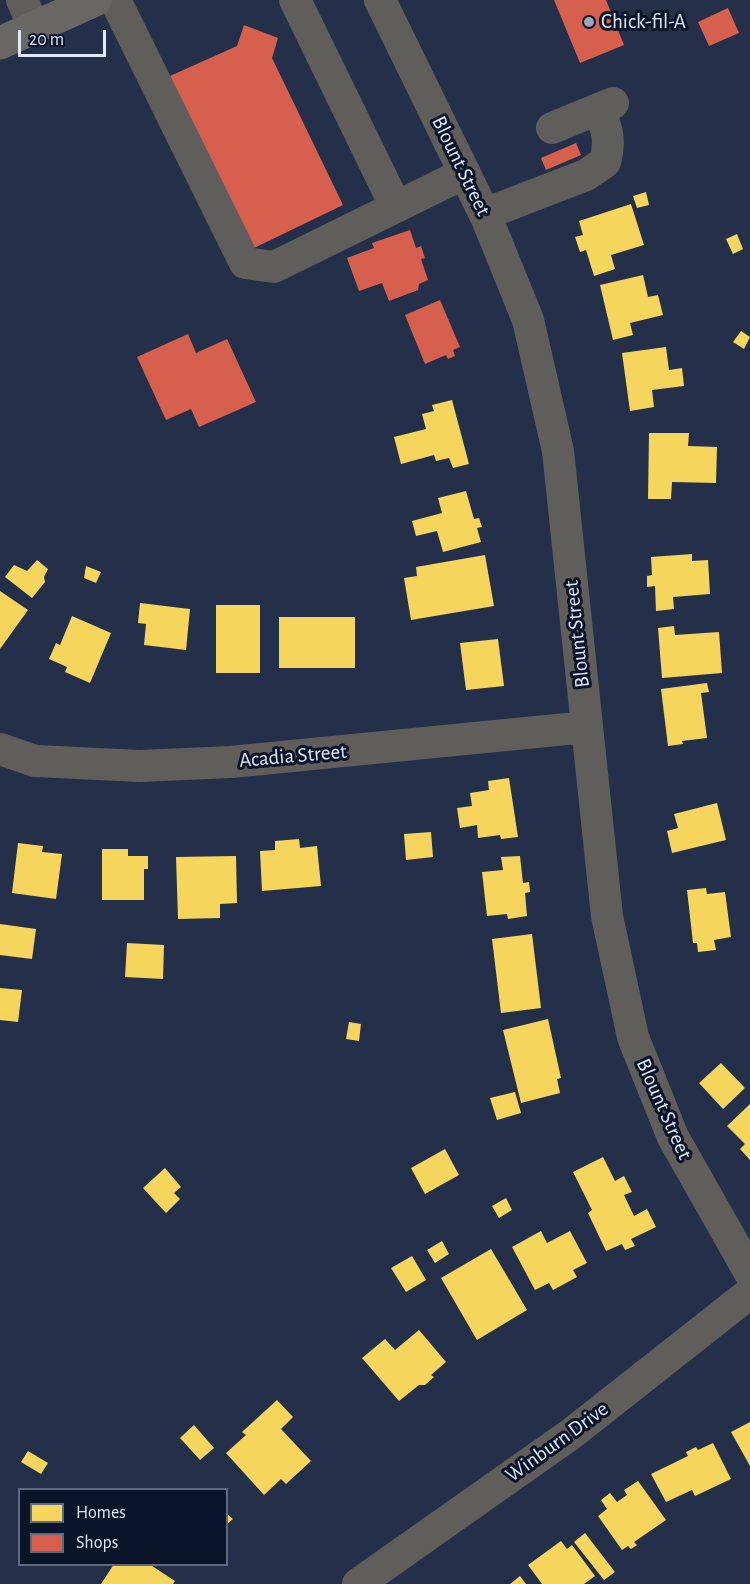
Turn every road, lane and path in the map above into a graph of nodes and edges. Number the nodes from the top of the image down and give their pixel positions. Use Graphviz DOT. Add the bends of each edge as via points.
graph roads {
  1 [pos="115,0"];
  2 [pos="295,0"];
  3 [pos="380,0"];
  4 [pos="81,3"];
  5 [pos="28,14"];
  6 [pos="0,43"];
  7 [pos="552,128"];
  8 [pos="465,173"];
  9 [pos="396,207"];
  10 [pos="485,214"];
  11 [pos="587,728"];
  12 [pos="0,749"];
  13 [pos="750,1273"];
  14 [pos="750,1293"];
  15 [pos="358,1584"];
  1 -- 9 [label="street" via="245,263 274,267"];
  2 -- 9 [label="street"];
  3 -- 8 [label="street, Blount Street"];
  4 -- 5 [label="main road"];
  5 -- 6 [label="main road"];
  7 -- 10 [label="street" via="606,106 610,145 605,162 586,175"];
  8 -- 9 [label="street"];
  8 -- 10 [label="street, Blount Street"];
  10 -- 11 [label="street, Blount Street" via="528,320 558,451"];
  11 -- 12 [label="street, Acadia Street" via="231,762 140,766 35,761"];
  11 -- 13 [label="street, Blount Street" via="607,916 633,1037 673,1137"];
  14 -- 15 [label="street, Winburn Drive" via="571,1434"];
}
